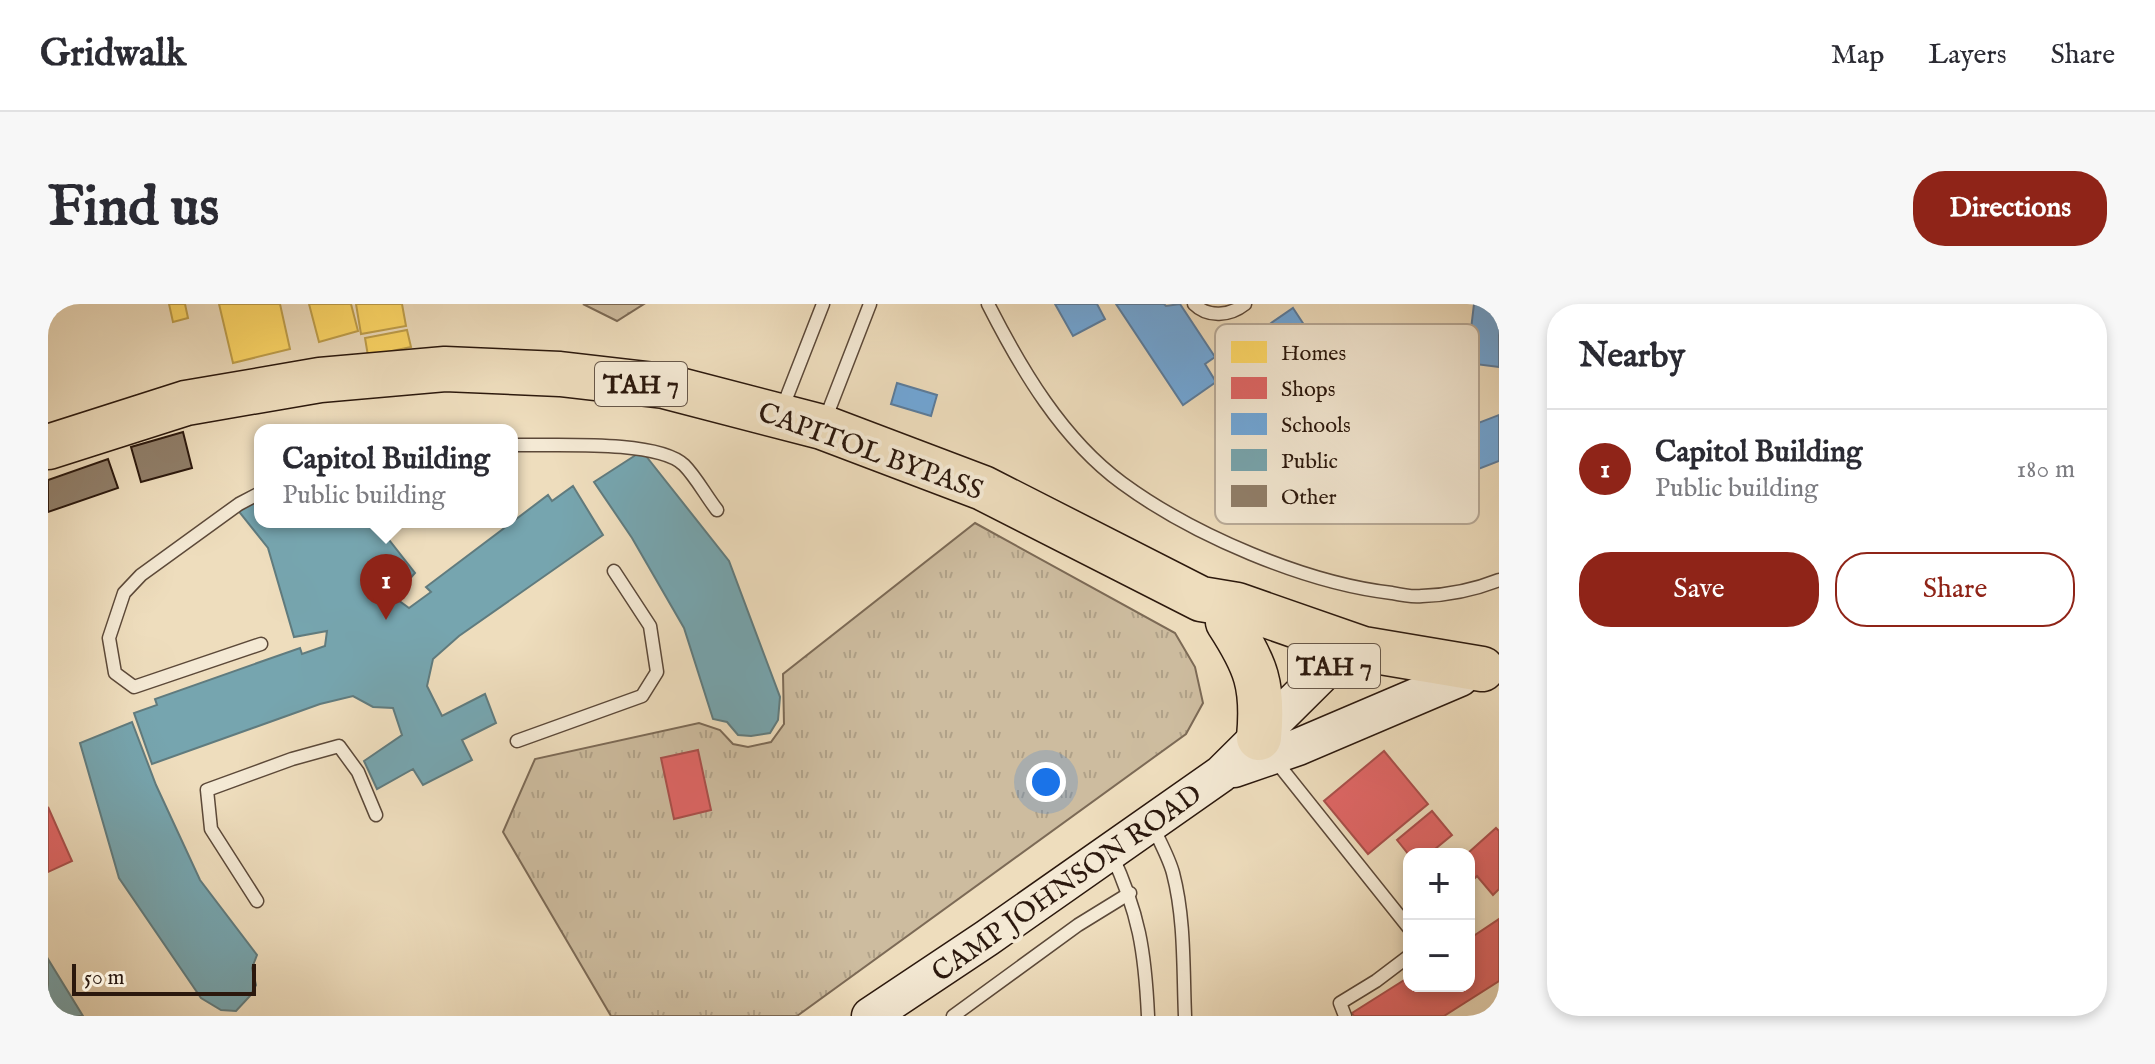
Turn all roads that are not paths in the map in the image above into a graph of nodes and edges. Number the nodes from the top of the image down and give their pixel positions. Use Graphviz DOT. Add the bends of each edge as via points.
graph roads {
  1 [pos="823,304"];
  2 [pos="870,304"];
  3 [pos="988,304"];
  4 [pos="1194,304"];
  5 [pos="1245,304"];
  6 [pos="780,415"];
  7 [pos="822,427"];
  8 [pos="518,445"];
  9 [pos="48,447"];
  10 [pos="254,496"];
  11 [pos="717,510"];
  12 [pos="614,571"];
  13 [pos="1499,580"];
  14 [pos="1215,610"];
  15 [pos="261,644"];
  16 [pos="1347,657"];
  17 [pos="1480,670"];
  18 [pos="517,741"];
  19 [pos="1265,747"];
  20 [pos="376,815"];
  21 [pos="1152,825"];
  22 [pos="1110,851"];
  23 [pos="1130,893"];
  24 [pos="257,901"];
  25 [pos="1403,920"];
  26 [pos="1403,961"];
  27 [pos="870,1016"];
  28 [pos="953,1016"];
  29 [pos="1148,1016"];
  30 [pos="1185,1016"];
  31 [pos="1345,1016"];
  1 -- 6 [label="lane"];
  2 -- 7 [label="lane"];
  3 -- 13 [label="lane" via="1014,356 1083,446 1122,483 1186,522 1275,565 1359,590 1419,597"];
  4 -- 5 [label="lane" via="1213,314"];
  6 -- 7 [label="highway, CAPITOL BYPASS / TAH 7"];
  6 -- 9 [label="highway, CAPITOL BYPASS / TAH 7" via="664,386 445,369 320,380 186,403"];
  7 -- 14 [label="highway, CAPITOL BYPASS / TAH 7" via="983,488"];
  8 -- 11 [label="lane" via="635,448 667,456 683,464"];
  10 -- 15 [label="lane" via="141,575 124,593 109,638 115,673 134,687"];
  12 -- 18 [label="lane" via="650,626 657,672 642,696"];
  14 -- 16 [label="highway, CAPITOL BYPASS / TAH 7" via="1281,648"];
  14 -- 19 [label="highway" via="1244,647 1258,676"];
  16 -- 17 [label="highway, CAPITOL BYPASS / TAH 7"];
  16 -- 19 [label="main road, CAMP JOHNSON ROAD"];
  17 -- 19 [label="main road, CAMP JOHNSON ROAD"];
  19 -- 21 [label="main road, CAMP JOHNSON ROAD"];
  19 -- 25 [label="lane"];
  20 -- 24 [label="lane" via="358,772 339,746 207,790 211,829"];
  21 -- 22 [label="main road, CAMP JOHNSON ROAD"];
  21 -- 30 [label="lane" via="1172,870 1181,917"];
  22 -- 23 [label="lane"];
  22 -- 27 [label="main road, CAMP JOHNSON ROAD"];
  23 -- 28 [label="lane"];
  23 -- 29 [label="lane" via="1146,968"];
  26 -- 31 [label="lane" via="1340,1003"];
}
